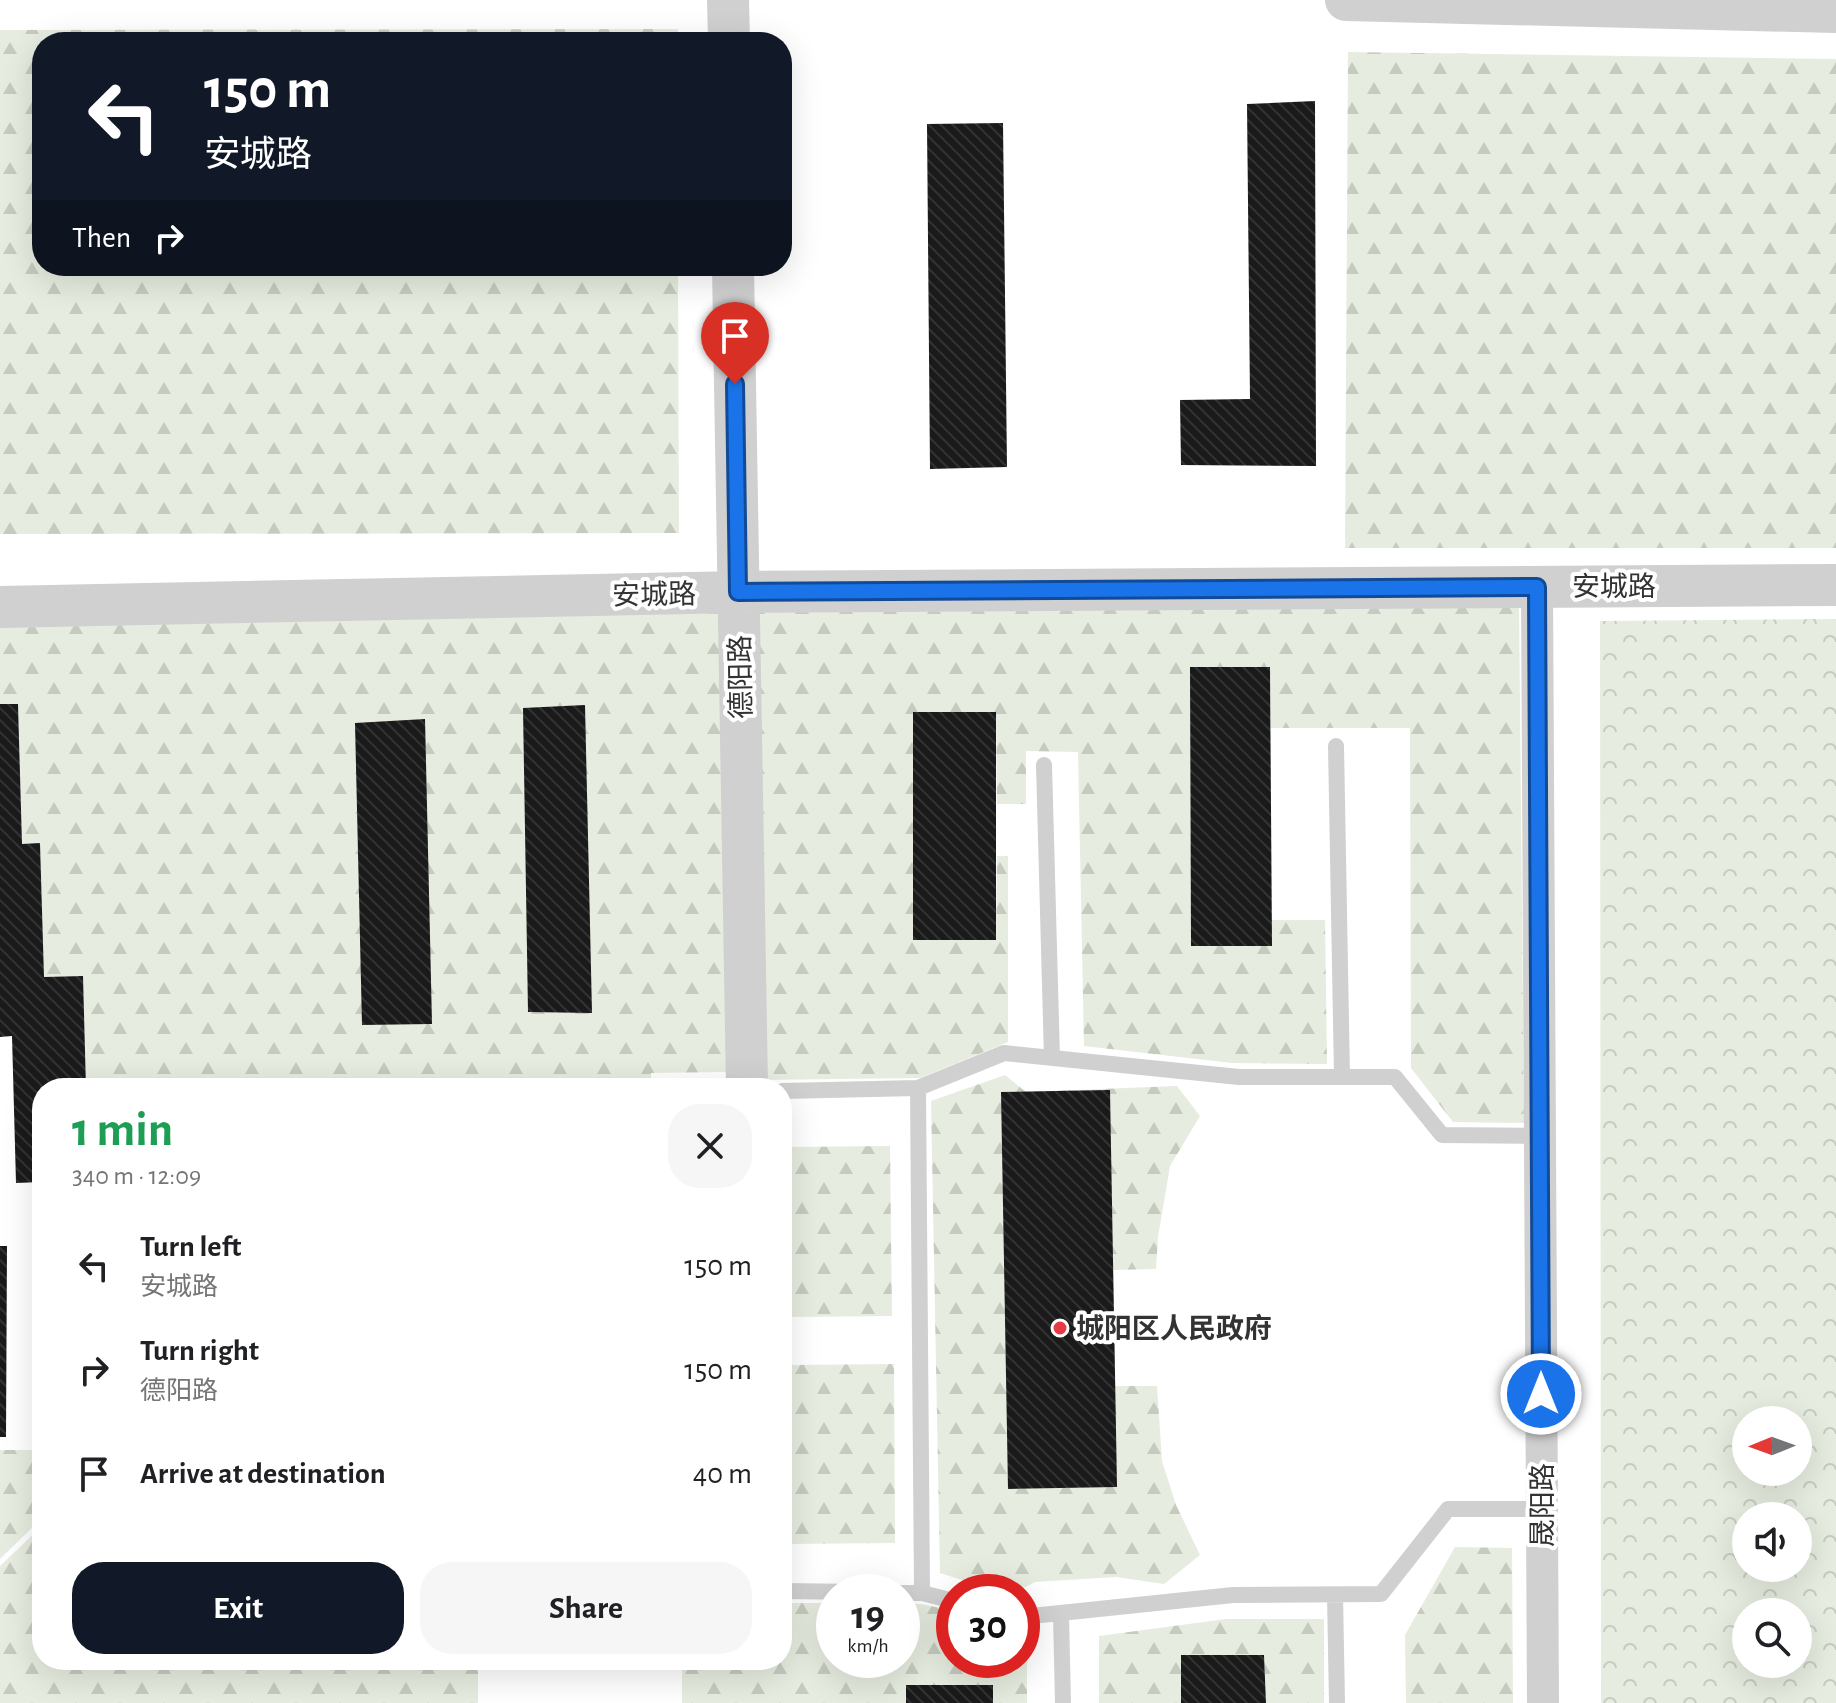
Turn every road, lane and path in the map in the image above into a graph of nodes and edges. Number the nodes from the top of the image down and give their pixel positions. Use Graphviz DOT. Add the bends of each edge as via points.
graph roads {
  1 [pos="728,0"];
  2 [pos="1346,0"];
  3 [pos="1836,12"];
  4 [pos="729,32"];
  5 [pos="733,276"];
  6 [pos="1836,585"];
  7 [pos="1537,587"];
  8 [pos="738,592"];
  9 [pos="0,607"];
  10 [pos="1336,746"];
  11 [pos="1044,765"];
  12 [pos="1052,1058"];
  13 [pos="1342,1077"];
  14 [pos="747,1078"];
  15 [pos="918,1088"];
  16 [pos="792,1091"];
  17 [pos="1540,1136"];
  18 [pos="1542,1509"];
  19 [pos="792,1591"];
  20 [pos="816,1591"];
  21 [pos="922,1593"];
  22 [pos="1335,1595"];
  23 [pos="936,1596"];
  24 [pos="1061,1614"];
  25 [pos="1040,1616"];
  26 [pos="1063,1703"];
  27 [pos="1337,1703"];
  28 [pos="1543,1703"];
  1 -- 4 [label="street"];
  2 -- 3 [label="street"];
  5 -- 8 [label="street, 德阳路"];
  6 -- 7 [label="street, 安城路"];
  7 -- 8 [label="street, 安城路"];
  7 -- 17 [label="street, 晟阳路"];
  8 -- 9 [label="street, 安城路"];
  8 -- 14 [label="street, 德阳路"];
  10 -- 13 [label="lane"];
  11 -- 12 [label="lane"];
  12 -- 13 [label="lane" via="1239,1077"];
  12 -- 15 [label="lane" via="1004,1053"];
  13 -- 17 [label="lane" via="1395,1077 1442,1135"];
  15 -- 16 [label="lane"];
  15 -- 21 [label="lane"];
  17 -- 18 [label="street, 晟阳路"];
  18 -- 22 [label="lane" via="1448,1509 1381,1594"];
  18 -- 28 [label="street, 晟阳路"];
  19 -- 20 [label="lane"];
  21 -- 23 [label="lane"];
  22 -- 24 [label="lane" via="1233,1595"];
  22 -- 27 [label="lane"];
  24 -- 25 [label="lane"];
  24 -- 26 [label="lane"];
}
